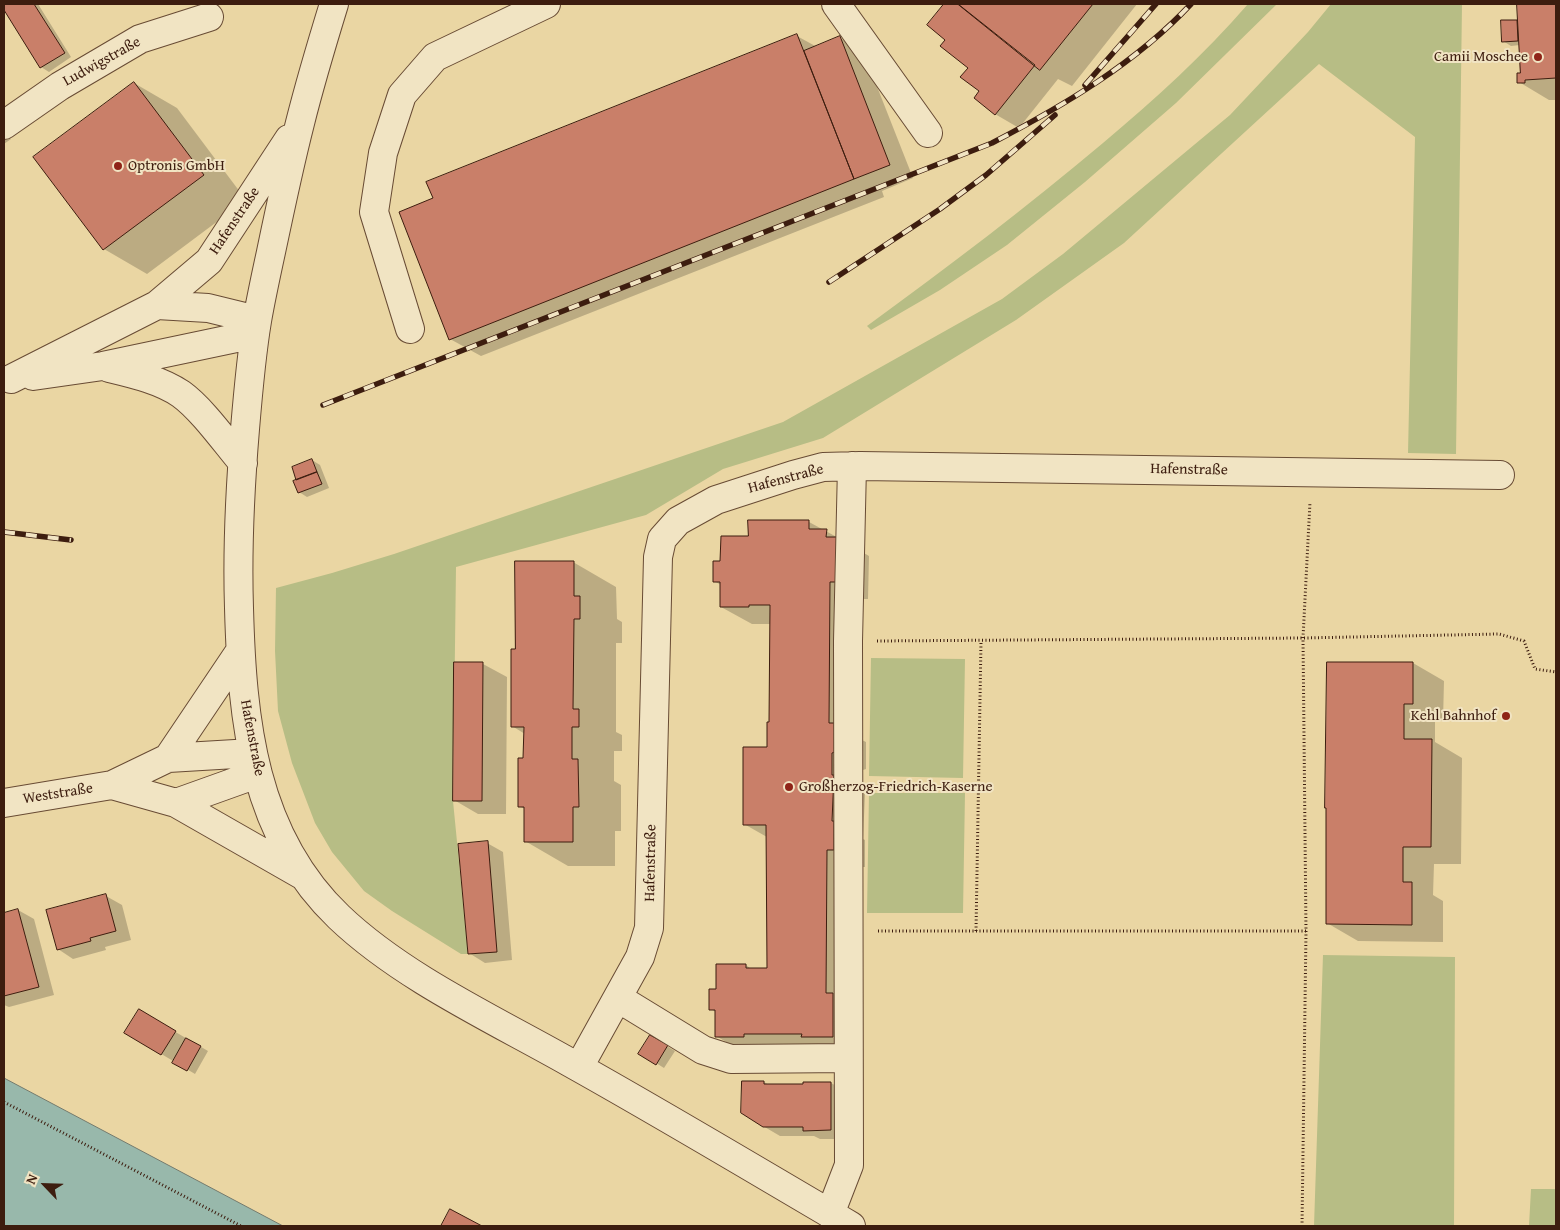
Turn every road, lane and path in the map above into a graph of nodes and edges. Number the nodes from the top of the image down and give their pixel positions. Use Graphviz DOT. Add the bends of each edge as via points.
graph roads {
  1 [pos="334,4"];
  2 [pos="546,4"];
  3 [pos="836,4"];
  4 [pos="209,17"];
  5 [pos="300,123"];
  6 [pos="4,125"];
  7 [pos="928,133"];
  8 [pos="156,306"];
  9 [pos="256,327"];
  10 [pos="410,329"];
  11 [pos="103,366"];
  12 [pos="8,379"];
  13 [pos="242,463"];
  14 [pos="852,466"];
  15 [pos="1311,472"];
  16 [pos="1500,474"];
  17 [pos="1303,638"];
  18 [pos="848,641"];
  19 [pos="981,641"];
  20 [pos="240,651"];
  21 [pos="1556,672"];
  22 [pos="168,758"];
  23 [pos="255,764"];
  24 [pos="112,785"];
  25 [pos="848,786"];
  26 [pos="978,789"];
  27 [pos="4,803"];
  28 [pos="176,803"];
  29 [pos="302,875"];
  30 [pos="976,931"];
  31 [pos="1306,931"];
  32 [pos="848,932"];
  33 [pos="618,998"];
  34 [pos="848,1058"];
  35 [pos="578,1067"];
  36 [pos="4,1102"];
  37 [pos="841,1220"];
  38 [pos="241,1226"];
  39 [pos="1302,1226"];
  1 -- 5 [label="street, Hafenstraße"];
  2 -- 10 [label="street" via="435,58 402,95 383,154 374,212"];
  3 -- 7 [label="street"];
  4 -- 6 [label="street, Ludwigstraße" via="140,39 60,86"];
  5 -- 8 [label="street, Hafenstraße" via="209,261"];
  5 -- 9 [label="street, Hafenstraße"];
  8 -- 9 [label="street, Hafenstraße" via="208,308"];
  8 -- 12 [label="street, Hafenstraße"];
  9 -- 11 [label="street, Hafenstraße"];
  9 -- 13 [label="street, Hafenstraße"];
  11 -- 12 [label="street, Hafenstraße"];
  11 -- 13 [label="street, Hafenstraße" via="149,378 181,395 206,419"];
  13 -- 20 [label="street, Hafenstraße" via="238,551"];
  14 -- 15 [label="street, Hafenstraße"];
  14 -- 18 [label="street"];
  14 -- 33 [label="street, Hafenstraße" via="823,467 716,500 678,521 662,540 658,557 649,928 640,957"];
  15 -- 16 [label="street, Hafenstraße"];
  15 -- 17 [label="path"];
  17 -- 19 [label="path"];
  17 -- 21 [label="path" via="1499,634 1524,641 1535,669"];
  17 -- 31 [label="path"];
  18 -- 19 [label="path"];
  18 -- 25 [label="street"];
  19 -- 26 [label="path"];
  20 -- 22 [label="street"];
  20 -- 23 [label="street, Hafenstraße" via="245,710"];
  22 -- 23 [label="street"];
  22 -- 24 [label="street"];
  23 -- 28 [label="street"];
  23 -- 29 [label="street, Hafenstraße" via="271,815"];
  24 -- 27 [label="street, Weststraße"];
  24 -- 28 [label="street"];
  25 -- 26 [label="path"];
  25 -- 32 [label="street"];
  26 -- 30 [label="path"];
  28 -- 29 [label="street"];
  29 -- 35 [label="street, Hafenstraße" via="336,914 370,944 455,998"];
  30 -- 31 [label="path"];
  30 -- 32 [label="path"];
  31 -- 39 [label="path"];
  32 -- 34 [label="street"];
  33 -- 34 [label="street" via="703,1050 731,1059"];
  33 -- 35 [label="street, Hafenstraße"];
  34 -- 37 [label="street" via="849,1164"];
  35 -- 37 [label="street, Hafenstraße"];
  36 -- 38 [label="path"];
}
